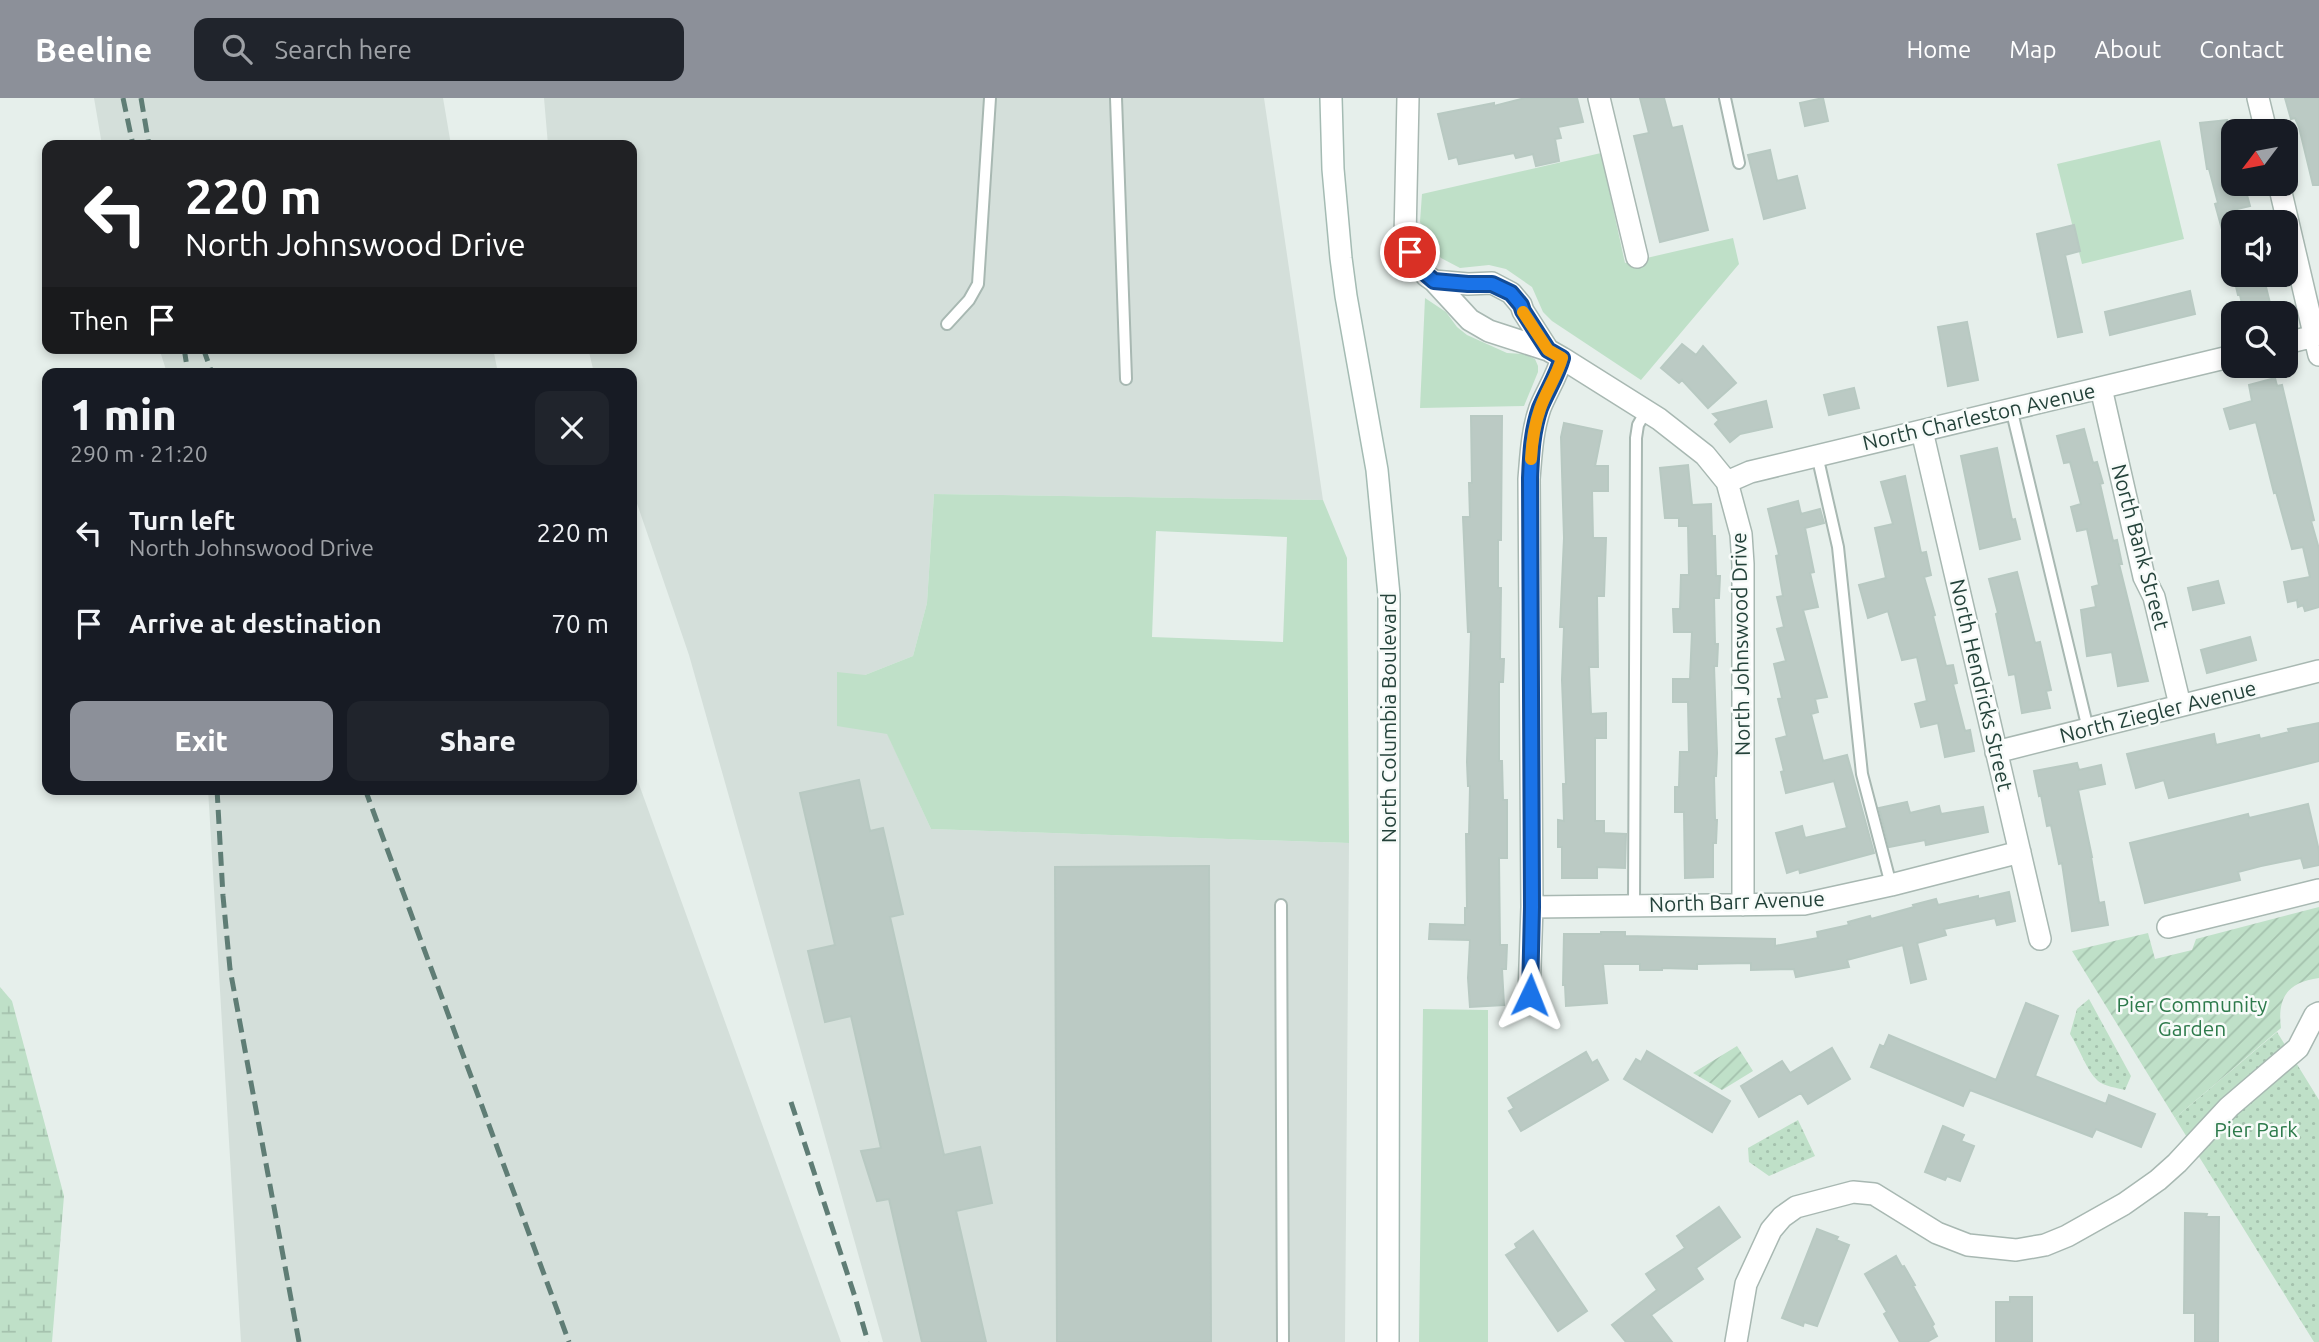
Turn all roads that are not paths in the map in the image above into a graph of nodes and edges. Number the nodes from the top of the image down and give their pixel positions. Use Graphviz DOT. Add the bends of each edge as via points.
graph roads {
  1 [pos="990,98"];
  2 [pos="1116,98"];
  3 [pos="1331,98"];
  4 [pos="1408,98"];
  5 [pos="1599,98"];
  6 [pos="1725,98"];
  7 [pos="2258,98"];
  8 [pos="2263,119"];
  9 [pos="1740,163"];
  10 [pos="2281,196"];
  11 [pos="1637,257"];
  12 [pos="1434,281"];
  13 [pos="1475,284"];
  14 [pos="1523,311"];
  15 [pos="1463,312"];
  16 [pos="947,324"];
  17 [pos="1506,336"];
  18 [pos="2317,342"];
  19 [pos="2298,343"];
  20 [pos="1555,354"];
  21 [pos="2221,359"];
  22 [pos="1126,379"];
  23 [pos="2101,388"];
  24 [pos="2011,408"];
  25 [pos="1646,411"];
  26 [pos="1922,431"];
  27 [pos="1817,455"];
  28 [pos="1727,482"];
  29 [pos="2319,671"];
  30 [pos="2180,705"];
  31 [pos="2088,729"];
  32 [pos="1996,752"];
  33 [pos="2020,852"];
  34 [pos="1891,885"];
  35 [pos="2319,890"];
  36 [pos="1281,905"];
  37 [pos="1743,905"];
  38 [pos="1634,906"];
  39 [pos="1532,907"];
  40 [pos="2168,927"];
  41 [pos="2040,939"];
  42 [pos="1530,995"];
  43 [pos="2317,1014"];
  44 [pos="1283,1342"];
  45 [pos="1388,1342"];
  46 [pos="1736,1342"];
  1 -- 16 [label="lane" via="978,284"];
  2 -- 22 [label="lane"];
  3 -- 45 [label="street, North Columbia Boulevard" via="1341,258 1377,470 1389,595"];
  4 -- 12 [label="street, North Johnswood Drive" via="1403,228 1414,262"];
  5 -- 11 [label="street"];
  6 -- 9 [label="lane"];
  7 -- 8 [label="street"];
  10 -- 18 [label="street"];
  12 -- 13 [label="street, North Johnswood Drive"];
  12 -- 15 [label="street, North Johnswood Drive"];
  13 -- 14 [label="street, North Johnswood Drive" via="1506,290"];
  13 -- 15 [label="street" via="1463,298"];
  14 -- 17 [label="street" via="1517,328"];
  14 -- 20 [label="street, North Johnswood Drive"];
  15 -- 17 [label="street, North Johnswood Drive" via="1478,325"];
  17 -- 20 [label="street, North Johnswood Drive"];
  18 -- 19 [label="street"];
  20 -- 25 [label="street, North Johnswood Drive"];
  20 -- 39 [label="street" via="1557,375 1533,432 1530,478"];
  21 -- 23 [label="street, North Charleston Avenue"];
  23 -- 24 [label="street, North Charleston Avenue"];
  23 -- 30 [label="street, North Bank Street" via="2144,577 2154,597"];
  24 -- 26 [label="street, North Charleston Avenue"];
  24 -- 31 [label="lane"];
  25 -- 28 [label="street, North Johnswood Drive" via="1705,455"];
  25 -- 38 [label="lane" via="1636,430"];
  26 -- 27 [label="street, North Charleston Avenue"];
  26 -- 32 [label="street, North Hendricks Street"];
  27 -- 28 [label="street, North Charleston Avenue" via="1744,473"];
  27 -- 34 [label="lane" via="1838,547 1862,774"];
  28 -- 37 [label="street, North Johnswood Drive" via="1741,534 1743,564"];
  29 -- 30 [label="street, North Ziegler Avenue"];
  30 -- 31 [label="street, North Ziegler Avenue"];
  31 -- 32 [label="street, North Ziegler Avenue"];
  32 -- 33 [label="street, North Hendricks Street"];
  33 -- 34 [label="street, North Barr Avenue"];
  33 -- 41 [label="street, North Hendricks Street"];
  34 -- 37 [label="street, North Barr Avenue" via="1811,903"];
  35 -- 40 [label="street"];
  36 -- 44 [label="lane"];
  37 -- 38 [label="street, North Barr Avenue"];
  38 -- 39 [label="street, North Barr Avenue"];
  39 -- 42 [label="street"];
  43 -- 46 [label="street" via="2298,1048 2229,1107 2158,1180 2124,1204 2045,1245 2017,1250 1968,1245 1937,1233 1874,1194 1853,1192 1796,1207 1771,1230 1746,1284"];
}
